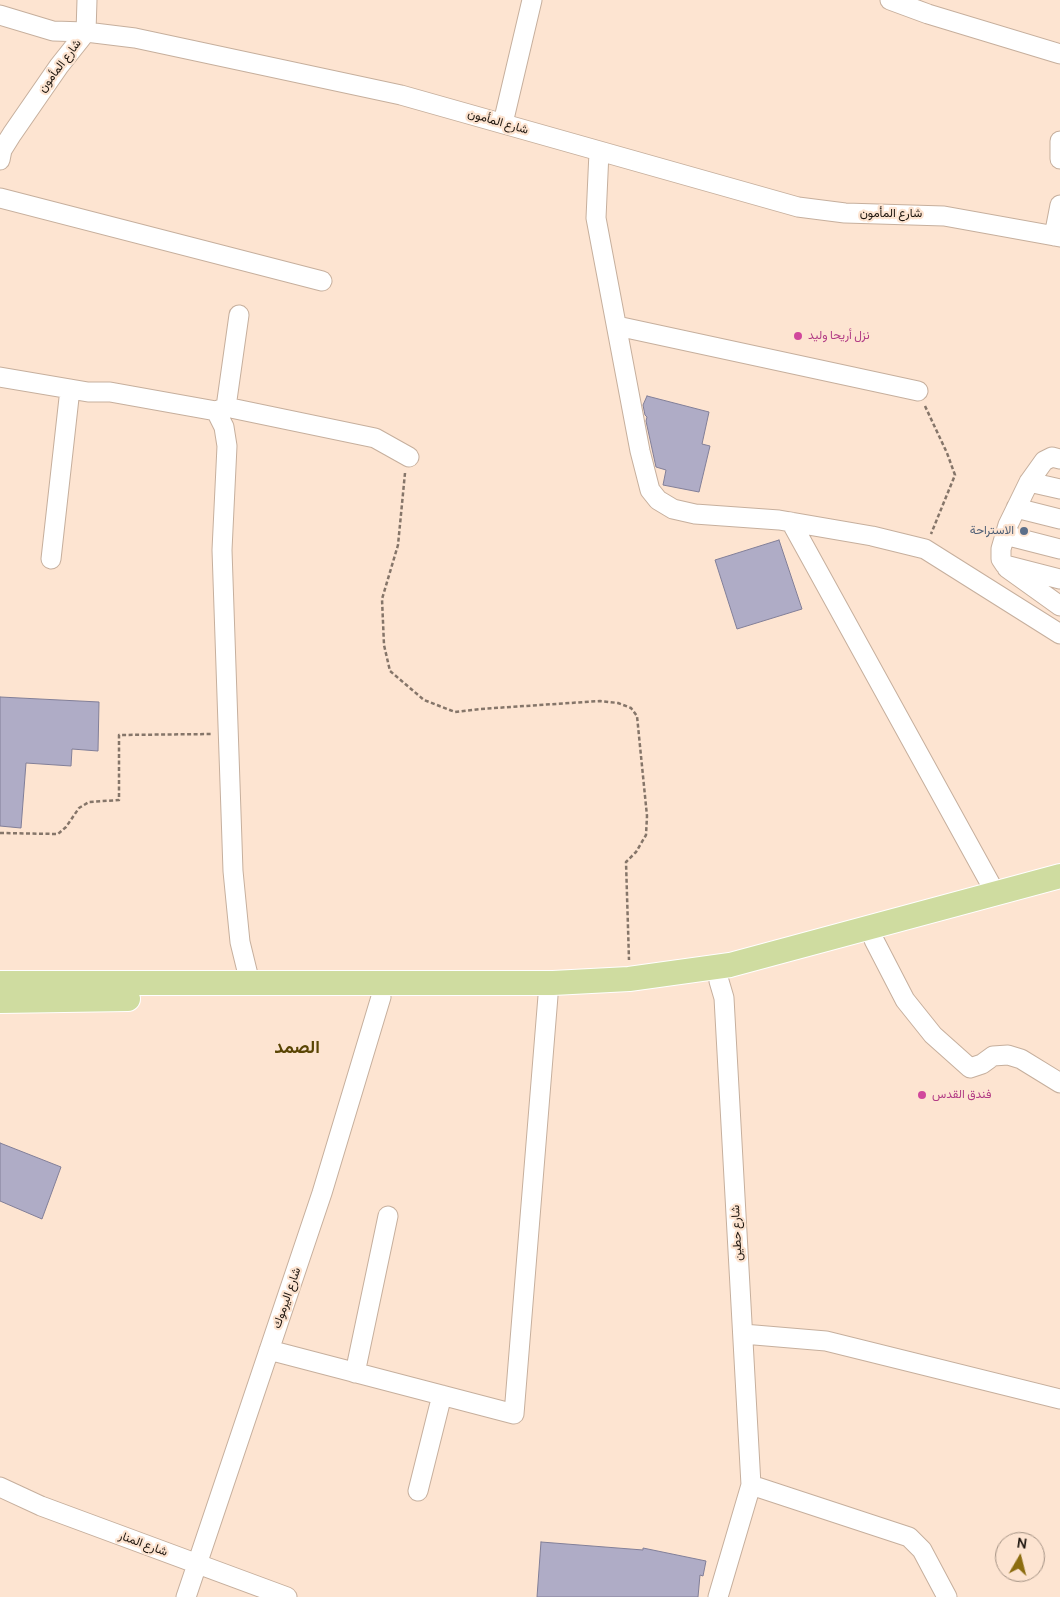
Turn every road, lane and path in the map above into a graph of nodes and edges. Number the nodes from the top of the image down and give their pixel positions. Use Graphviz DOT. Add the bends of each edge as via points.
graph roads {
  1 [pos="87,0"];
  2 [pos="532,0"];
  3 [pos="890,0"];
  4 [pos="931,7"];
  5 [pos="0,15"];
  6 [pos="86,32"];
  7 [pos="1060,54"];
  8 [pos="503,123"];
  9 [pos="1060,141"];
  10 [pos="599,152"];
  11 [pos="1060,158"];
  12 [pos="0,160"];
  13 [pos="0,198"];
  14 [pos="1060,205"];
  15 [pos="1057,237"];
  16 [pos="322,281"];
  17 [pos="239,315"];
  18 [pos="617,326"];
  19 [pos="0,377"];
  20 [pos="70,389"];
  21 [pos="918,391"];
  22 [pos="221,409"];
  23 [pos="409,457"];
  24 [pos="1060,459"];
  25 [pos="1029,482"];
  26 [pos="1060,489"];
  27 [pos="1016,508"];
  28 [pos="1060,519"];
  29 [pos="791,522"];
  30 [pos="1005,535"];
  31 [pos="925,549"];
  32 [pos="1060,549"];
  33 [pos="51,559"];
  34 [pos="1005,565"];
  35 [pos="1060,579"];
  36 [pos="1060,606"];
  37 [pos="1060,634"];
  38 [pos="229,734"];
  39 [pos="0,833"];
  40 [pos="1060,876"];
  41 [pos="1060,891"];
  42 [pos="996,894"];
  43 [pos="874,940"];
  44 [pos="629,979"];
  45 [pos="720,981"];
  46 [pos="0,983"];
  47 [pos="250,983"];
  48 [pos="548,996"];
  49 [pos="381,997"];
  50 [pos="0,1001"];
  51 [pos="1060,1083"];
  52 [pos="388,1216"];
  53 [pos="743,1334"];
  54 [pos="269,1350"];
  55 [pos="355,1373"];
  56 [pos="442,1396"];
  57 [pos="1060,1399"];
  58 [pos="751,1485"];
  59 [pos="0,1488"];
  60 [pos="418,1491"];
  61 [pos="196,1563"];
  62 [pos="186,1597"];
  63 [pos="287,1597"];
  64 [pos="718,1597"];
  65 [pos="947,1597"];
  1 -- 6 [label="street"];
  2 -- 8 [label="street"];
  3 -- 4 [label="street"];
  4 -- 7 [label="street"];
  5 -- 6 [label="street" via="53,31"];
  6 -- 8 [label="street, شارع المأمون" via="135,38 401,95"];
  6 -- 12 [label="street, شارع المأمون" via="12,134"];
  8 -- 10 [label="street, شارع المأمون"];
  9 -- 11 [label="street"];
  10 -- 15 [label="street, شارع المأمون" via="798,207 845,214 944,216"];
  10 -- 18 [label="street" via="596,218"];
  13 -- 16 [label="street"];
  14 -- 15 [label="street"];
  17 -- 22 [label="street"];
  18 -- 21 [label="street"];
  18 -- 29 [label="street" via="640,450 650,490 658,500 673,509 695,514"];
  19 -- 20 [label="street"];
  20 -- 22 [label="street"];
  20 -- 33 [label="street"];
  21 -- 31 [label="path" via="955,474"];
  22 -- 23 [label="street" via="374,438"];
  22 -- 38 [label="street" via="227,446 222,550"];
  23 -- 44 [label="path" via="398,545 382,599 384,644 390,670 424,700 455,712 600,702 618,703 631,708 637,716 647,816 646,835 626,862"];
  24 -- 25 [label="street" via="1052,457 1044,461"];
  25 -- 26 [label="street"];
  25 -- 27 [label="street"];
  27 -- 28 [label="street"];
  27 -- 30 [label="street"];
  29 -- 31 [label="street"];
  29 -- 42 [label="street"];
  30 -- 32 [label="street"];
  30 -- 34 [label="street" via="1001,559"];
  31 -- 37 [label="street"];
  34 -- 35 [label="street"];
  34 -- 36 [label="street" via="1026,584"];
  38 -- 39 [label="path" via="119,735 119,800 88,802 58,834"];
  38 -- 47 [label="street" via="233,871 240,942"];
  40 -- 42 [label="main road"];
  41 -- 43 [label="main road"];
  42 -- 44 [label="main road" via="730,965"];
  43 -- 45 [label="main road"];
  43 -- 51 [label="street" via="905,1000 933,1035 970,1068 993,1056 1008,1055 1021,1059"];
  44 -- 47 [label="main road" via="553,983"];
  45 -- 48 [label="main road" via="644,992"];
  45 -- 53 [label="street, شارع حطين" via="724,998"];
  46 -- 47 [label="main road"];
  48 -- 49 [label="main road"];
  48 -- 56 [label="street" via="514,1414"];
  49 -- 50 [label="main road"];
  49 -- 54 [label="street, شارع اليرموك" via="322,1193"];
  52 -- 55 [label="street"];
  53 -- 57 [label="street" via="826,1341"];
  53 -- 58 [label="street, شارع حطين"];
  54 -- 55 [label="street"];
  54 -- 61 [label="street, شارع اليرموك"];
  55 -- 56 [label="street"];
  56 -- 60 [label="street"];
  58 -- 64 [label="street, شارع حطين"];
  58 -- 65 [label="street" via="909,1537 922,1550"];
  59 -- 61 [label="street, شارع المنار"];
  61 -- 62 [label="street, شارع اليرموك"];
  61 -- 63 [label="street, شارع المنار"];
}
